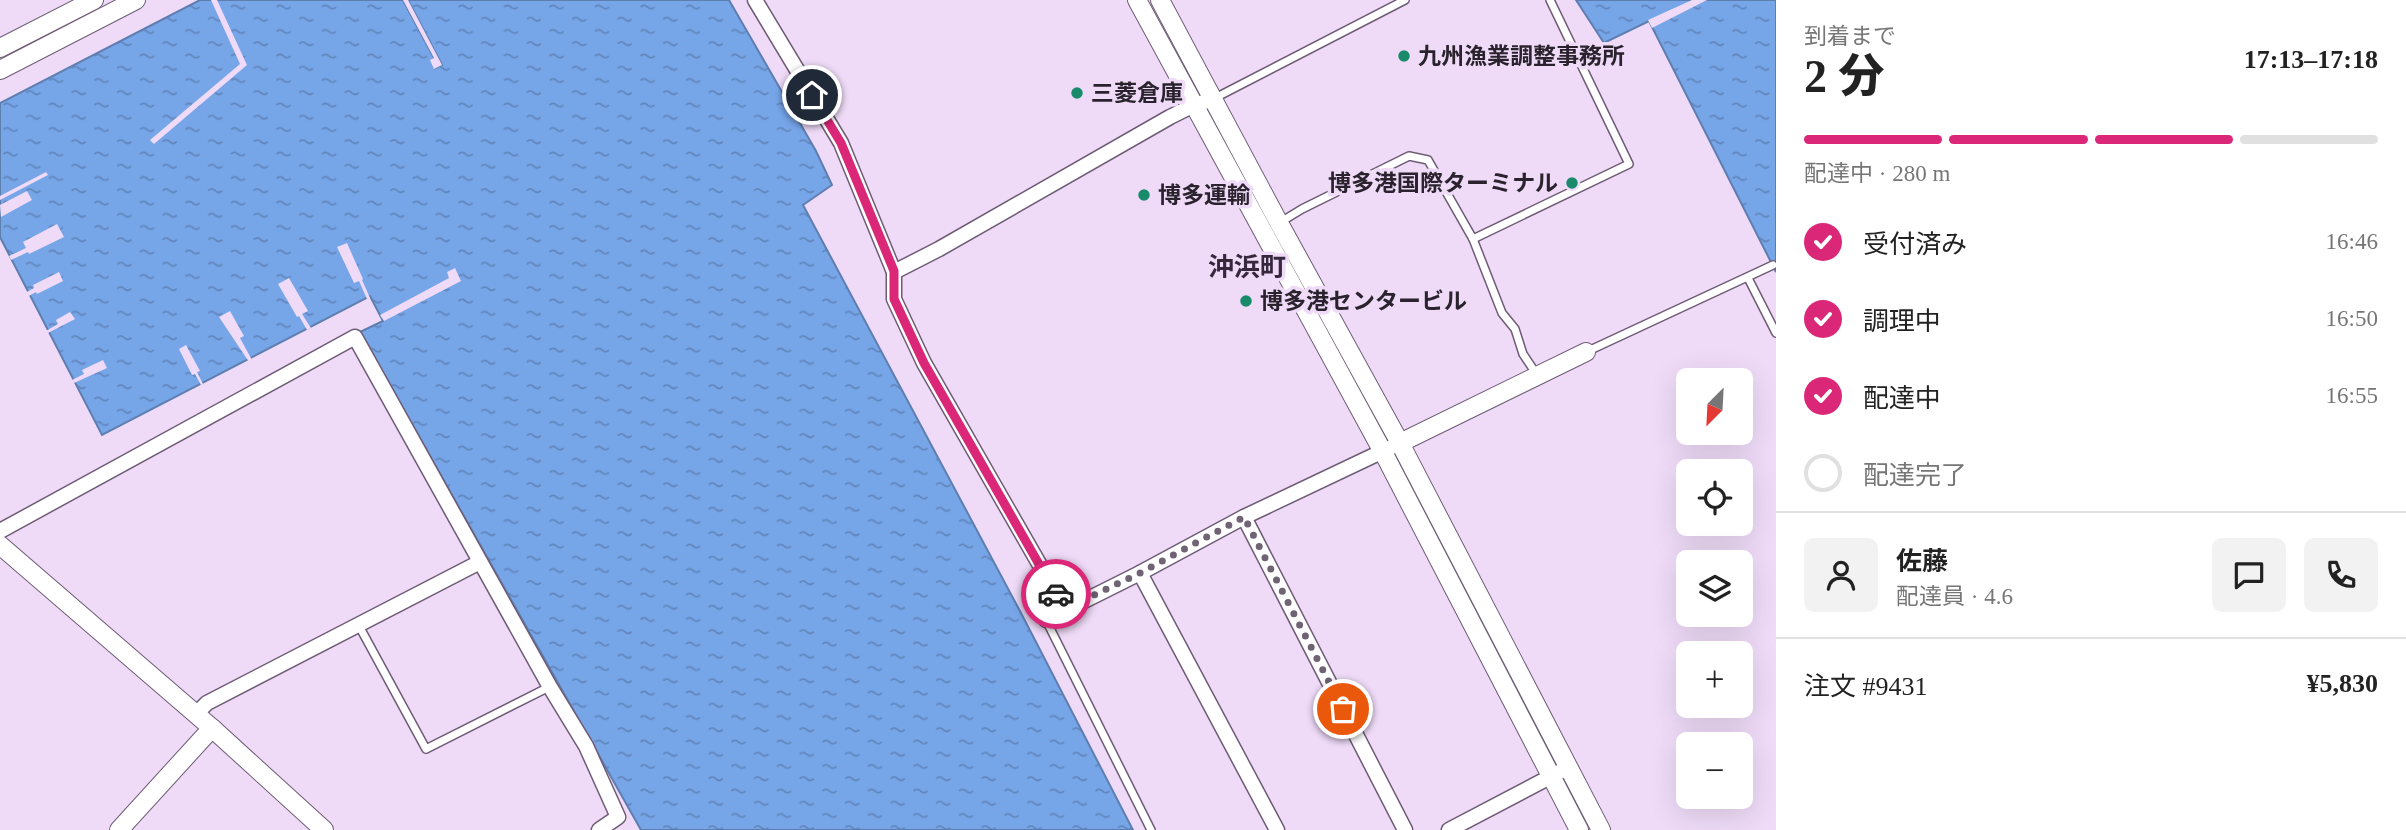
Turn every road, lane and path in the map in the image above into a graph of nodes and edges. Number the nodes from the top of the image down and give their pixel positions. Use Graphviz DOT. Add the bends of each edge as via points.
graph roads {
  1 [pos="94,0"];
  2 [pos="136,0"];
  3 [pos="755,0"];
  4 [pos="1137,0"];
  5 [pos="1160,0"];
  6 [pos="1405,0"];
  7 [pos="1550,0"];
  8 [pos="0,48"];
  9 [pos="0,70"];
  10 [pos="1214,99"];
  11 [pos="1194,105"];
  12 [pos="1279,223"];
  13 [pos="1262,230"];
  14 [pos="1473,239"];
  15 [pos="1773,265"];
  16 [pos="894,271"];
  17 [pos="1748,278"];
  18 [pos="1776,333"];
  19 [pos="1586,352"];
  20 [pos="1537,376"];
  21 [pos="1400,443"];
  22 [pos="1383,452"];
  23 [pos="1244,517"];
  24 [pos="0,531"];
  25 [pos="0,545"];
  26 [pos="480,562"];
  27 [pos="1140,573"];
  28 [pos="1065,609"];
  29 [pos="1046,620"];
  30 [pos="358,624"];
  31 [pos="550,687"];
  32 [pos="196,714"];
  33 [pos="212,728"];
  34 [pos="1567,768"];
  35 [pos="1550,776"];
  36 [pos="119,830"];
  37 [pos="324,830"];
  38 [pos="599,830"];
  39 [pos="1151,830"];
  40 [pos="1277,830"];
  41 [pos="1405,830"];
  42 [pos="1449,830"];
  43 [pos="1579,830"];
  44 [pos="1601,830"];
  1 -- 8 [label="street"];
  2 -- 9 [label="street"];
  3 -- 16 [label="street" via="841,143"];
  4 -- 11 [label="street"];
  5 -- 10 [label="street"];
  6 -- 10 [label="lane"];
  7 -- 14 [label="lane" via="1629,164"];
  10 -- 11 [label="street"];
  10 -- 12 [label="street"];
  11 -- 13 [label="street"];
  11 -- 16 [label="street"];
  12 -- 13 [label="lane"];
  12 -- 14 [label="lane" via="1409,156 1428,160"];
  12 -- 21 [label="street"];
  13 -- 22 [label="street"];
  14 -- 20 [label="lane" via="1502,313 1515,329"];
  15 -- 17 [label="lane"];
  16 -- 28 [label="street" via="894,299 924,363"];
  17 -- 18 [label="lane"];
  17 -- 19 [label="lane"];
  19 -- 20 [label="street"];
  20 -- 21 [label="street"];
  21 -- 22 [label="street"];
  21 -- 34 [label="street"];
  22 -- 23 [label="street"];
  22 -- 35 [label="street"];
  23 -- 27 [label="street"];
  23 -- 41 [label="street"];
  24 -- 26 [label="street" via="355,337"];
  25 -- 32 [label="street"];
  26 -- 30 [label="street"];
  26 -- 31 [label="street"];
  27 -- 28 [label="street"];
  27 -- 40 [label="street"];
  28 -- 29 [label="street"];
  29 -- 39 [label="lane"];
  30 -- 31 [label="lane" via="426,749"];
  30 -- 32 [label="street" via="207,703"];
  31 -- 38 [label="street" via="586,746 618,817"];
  32 -- 33 [label="street"];
  33 -- 36 [label="street"];
  33 -- 37 [label="street"];
  34 -- 35 [label="street"];
  34 -- 44 [label="street"];
  35 -- 42 [label="street"];
  35 -- 43 [label="street"];
}
